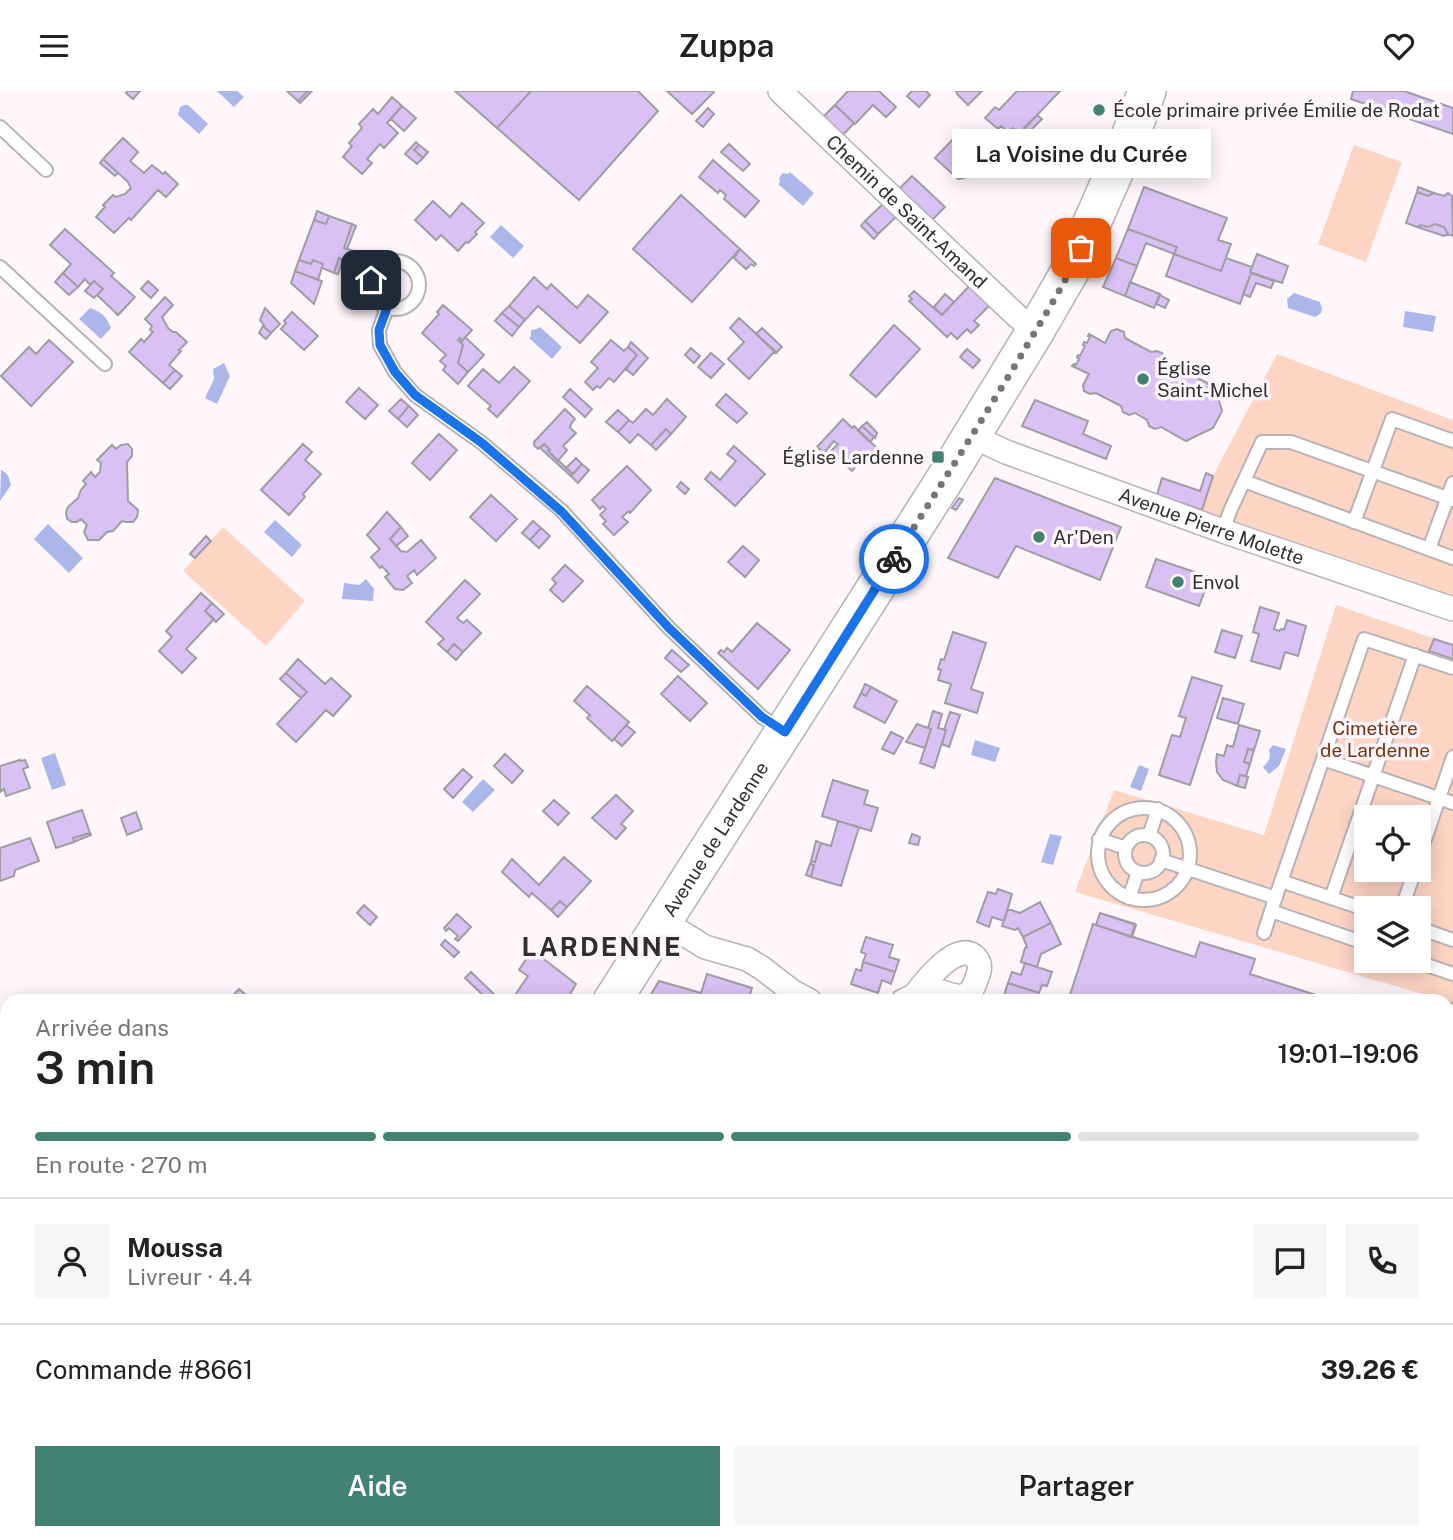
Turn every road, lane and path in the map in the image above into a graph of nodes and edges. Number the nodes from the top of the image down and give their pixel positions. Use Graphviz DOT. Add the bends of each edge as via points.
graph roads {
  1 [pos="780,91"];
  2 [pos="1147,91"];
  3 [pos="0,127"];
  4 [pos="46,170"];
  5 [pos="0,267"];
  6 [pos="387,308"];
  7 [pos="1036,330"];
  8 [pos="105,365"];
  9 [pos="972,436"];
  10 [pos="1453,441"];
  11 [pos="1373,471"];
  12 [pos="1244,481"];
  13 [pos="1453,483"];
  14 [pos="1450,499"];
  15 [pos="1354,522"];
  16 [pos="1223,531"];
  17 [pos="1429,549"];
  18 [pos="1453,558"];
  19 [pos="1453,609"];
  20 [pos="1415,655"];
  21 [pos="1453,668"];
  22 [pos="785,732"];
  23 [pos="1453,757"];
  24 [pos="1323,759"];
  25 [pos="1373,776"];
  26 [pos="1439,798"];
  27 [pos="1453,803"];
  28 [pos="1158,809"];
  29 [pos="1431,822"];
  30 [pos="1149,836"];
  31 [pos="1099,839"];
  32 [pos="1126,848"];
  33 [pos="1161,860"];
  34 [pos="1188,868"];
  35 [pos="1138,872"];
  36 [pos="1281,881"];
  37 [pos="1129,898"];
  38 [pos="1276,898"];
  39 [pos="1331,898"];
  40 [pos="1354,906"];
  41 [pos="1271,911"];
  42 [pos="663,921"];
  43 [pos="1431,932"];
  44 [pos="1264,933"];
  45 [pos="1354,940"];
  46 [pos="1453,940"];
  47 [pos="1431,966"];
  48 [pos="1453,974"];
  49 [pos="616,994"];
  50 [pos="797,994"];
  1 -- 7 [label="street, Chemin de Saint-Amand"];
  2 -- 7 [label="main road, Avenue de Lardenne" via="1073,266"];
  3 -- 4 [label="lane"];
  5 -- 8 [label="lane"];
  6 -- 22 [label="lane" via="379,330 380,345 415,395 482,443 562,512 669,628 762,717"];
  7 -- 9 [label="main road, Avenue de Lardenne"];
  9 -- 16 [label="street, Avenue Pierre Molette"];
  9 -- 22 [label="main road, Avenue de Lardenne"];
  10 -- 11 [label="lane" via="1392,419"];
  11 -- 12 [label="lane" via="1291,442 1262,442"];
  11 -- 14 [label="lane"];
  11 -- 15 [label="lane"];
  12 -- 15 [label="lane"];
  12 -- 16 [label="lane"];
  13 -- 14 [label="lane"];
  14 -- 17 [label="lane"];
  15 -- 17 [label="lane"];
  16 -- 19 [label="street, Avenue Pierre Molette"];
  17 -- 18 [label="lane"];
  20 -- 21 [label="lane"];
  20 -- 24 [label="lane" via="1364,639"];
  20 -- 25 [label="lane"];
  22 -- 42 [label="main road, Avenue de Lardenne"];
  23 -- 26 [label="lane"];
  24 -- 25 [label="lane"];
  24 -- 36 [label="lane"];
  25 -- 26 [label="lane"];
  25 -- 39 [label="lane"];
  26 -- 27 [label="lane"];
  26 -- 29 [label="lane"];
  28 -- 30 [label="lane"];
  28 -- 31 [label="lane" via="1122,812"];
  28 -- 34 [label="lane" via="1185,833"];
  30 -- 32 [label="lane" via="1135,837"];
  30 -- 33 [label="lane" via="1161,845"];
  31 -- 32 [label="lane"];
  31 -- 37 [label="lane" via="1102,875"];
  32 -- 35 [label="lane" via="1126,862"];
  33 -- 34 [label="lane"];
  33 -- 35 [label="lane" via="1152,871"];
  34 -- 37 [label="lane" via="1165,895"];
  34 -- 38 [label="lane"];
  35 -- 37 [label="lane"];
  36 -- 38 [label="lane"];
  36 -- 39 [label="lane"];
  38 -- 41 [label="lane"];
  39 -- 40 [label="lane"];
  41 -- 44 [label="lane"];
  41 -- 45 [label="lane"];
  42 -- 49 [label="main road, Avenue de Lardenne"];
  42 -- 50 [label="street" via="705,947 762,968"];
  43 -- 46 [label="lane"];
  47 -- 48 [label="lane"];
}
